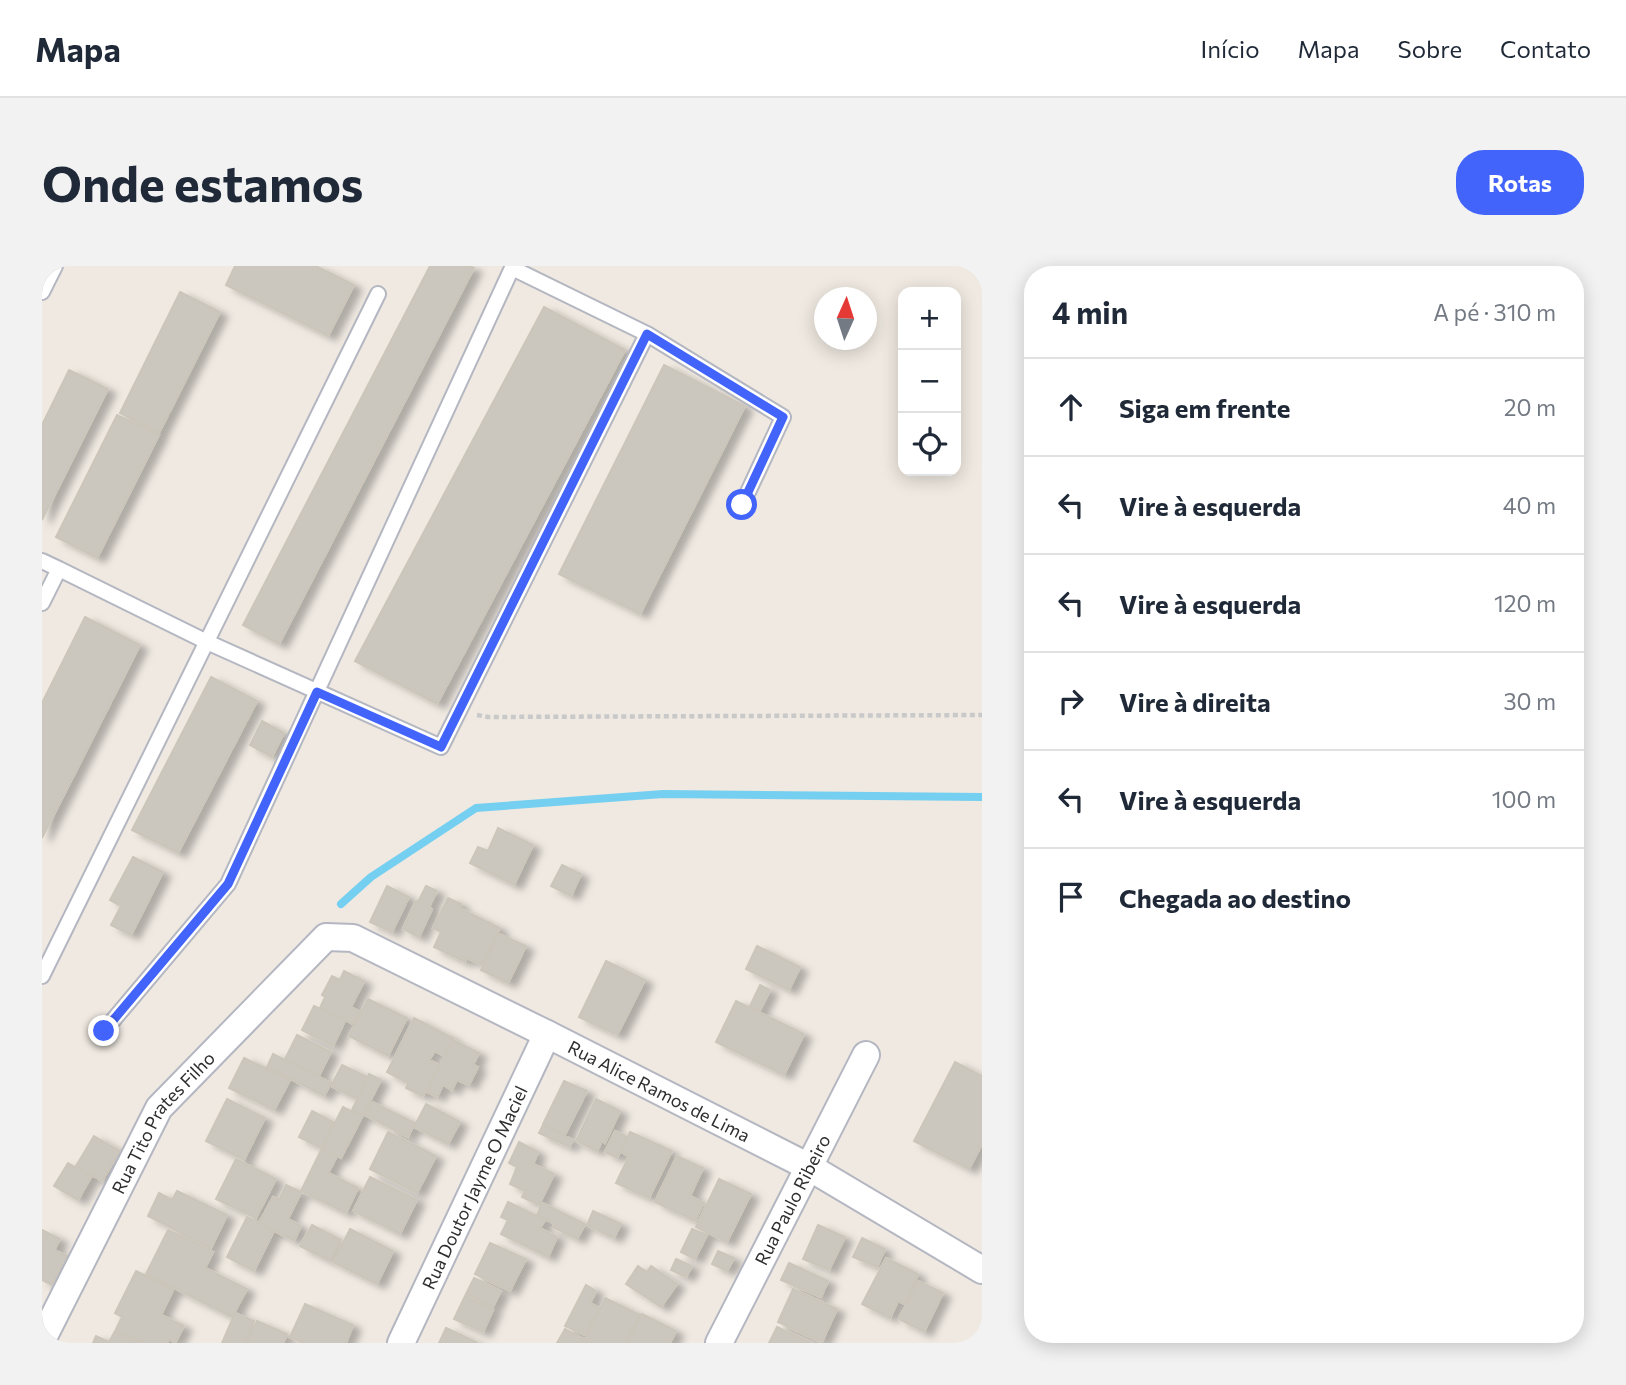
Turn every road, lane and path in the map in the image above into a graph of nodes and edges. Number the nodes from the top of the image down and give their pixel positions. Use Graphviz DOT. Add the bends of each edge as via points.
graph roads {
  1 [pos="55,266"];
  2 [pos="42,292"];
  3 [pos="378,294"];
  4 [pos="647,334"];
  5 [pos="742,505"];
  6 [pos="42,561"];
  7 [pos="59,569"];
  8 [pos="42,603"];
  9 [pos="207,642"];
  10 [pos="317,692"];
  11 [pos="459,711"];
  12 [pos="982,715"];
  13 [pos="326,937"];
  14 [pos="42,976"];
  15 [pos="104,1031"];
  16 [pos="547,1034"];
  17 [pos="866,1055"];
  18 [pos="809,1167"];
  19 [pos="982,1270"];
  20 [pos="42,1340"];
  21 [pos="401,1343"];
  22 [pos="719,1343"];
  1 -- 2 [label="lane"];
  3 -- 9 [label="lane"];
  4 -- 5 [label="lane" via="783,417"];
  4 -- 10 [label="lane" via="512,268"];
  4 -- 11 [label="lane"];
  6 -- 7 [label="lane"];
  7 -- 8 [label="lane"];
  7 -- 9 [label="lane"];
  9 -- 10 [label="lane"];
  9 -- 14 [label="lane"];
  10 -- 11 [label="lane" via="441,747"];
  10 -- 15 [label="lane" via="228,884"];
  11 -- 12 [label="path" via="488,717"];
  13 -- 16 [label="street, Rua Alice Ramos de Lima" via="353,938"];
  13 -- 20 [label="street, Rua Tito Prates Filho" via="159,1108"];
  16 -- 18 [label="street, Rua Alice Ramos de Lima"];
  16 -- 21 [label="street, Rua Doutor Jayme O Maciel"];
  17 -- 18 [label="street, Rua Paulo Ribeiro"];
  18 -- 19 [label="street, Rua Alice Ramos de Lima"];
  18 -- 22 [label="street, Rua Paulo Ribeiro"];
}
